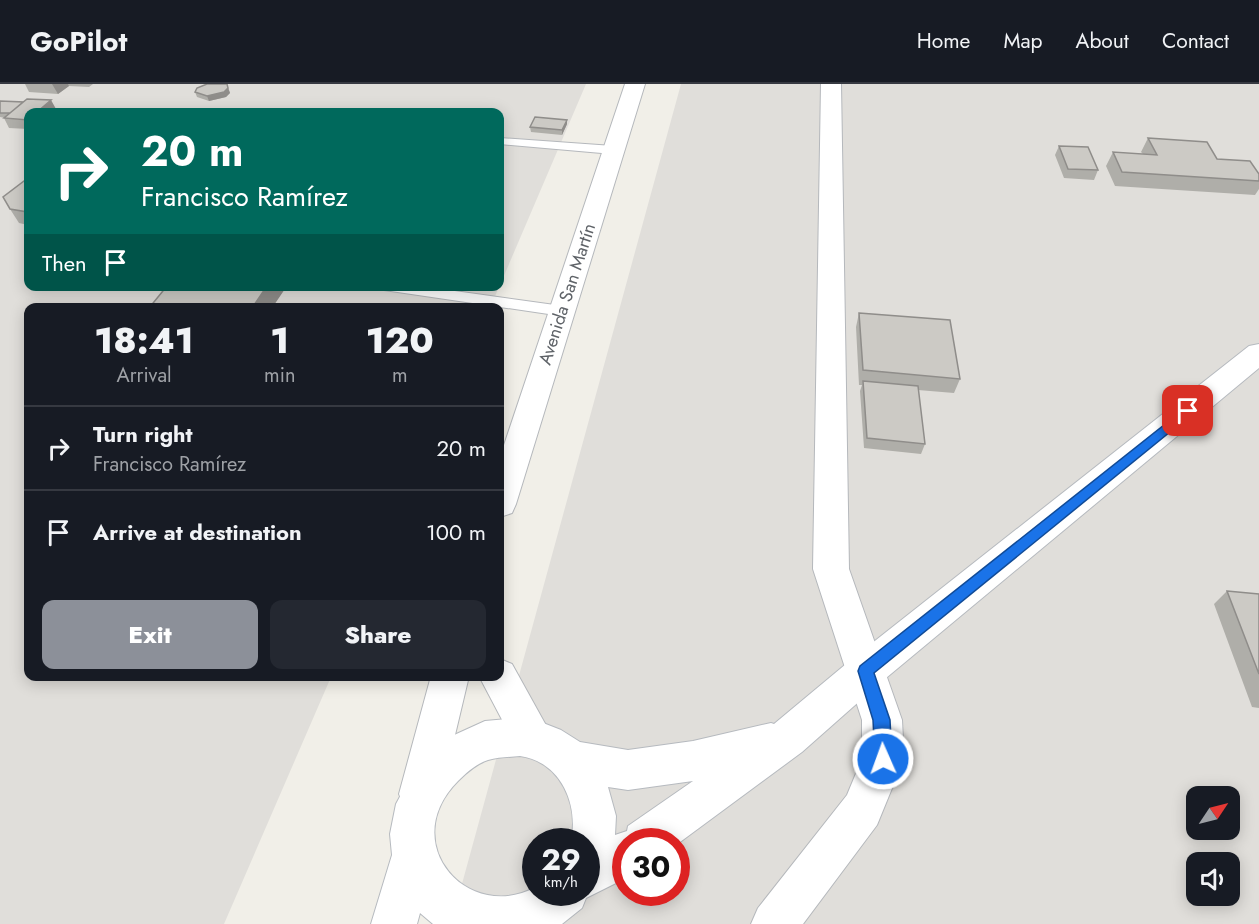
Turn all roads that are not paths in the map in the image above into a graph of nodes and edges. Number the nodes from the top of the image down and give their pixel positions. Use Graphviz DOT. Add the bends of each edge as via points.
graph roads {
  1 [pos="634,84"];
  2 [pos="831,84"];
  3 [pos="504,141"];
  4 [pos="613,150"];
  5 [pos="421,291"];
  6 [pos="562,310"];
  7 [pos="1259,353"];
  8 [pos="504,491"];
  9 [pos="866,671"];
  10 [pos="449,681"];
  11 [pos="501,681"];
  12 [pos="533,738"];
  13 [pos="788,738"];
  14 [pos="573,761"];
  15 [pos="419,796"];
  16 [pos="594,828"];
  17 [pos="663,828"];
  18 [pos="412,860"];
  19 [pos="527,915"];
  20 [pos="394,924"];
  21 [pos="774,924"];
  1 -- 4 [label="street, Avenida San Martín"];
  2 -- 9 [label="street" via="831,569"];
  3 -- 4 [label="lane"];
  4 -- 6 [label="street, Avenida San Martín"];
  5 -- 6 [label="lane"];
  6 -- 8 [label="street, Avenida San Martín"];
  7 -- 9 [label="street"];
  9 -- 13 [label="street"];
  9 -- 21 [label="street" via="882,720 883,759 862,810"];
  10 -- 15 [label="street"];
  11 -- 12 [label="street"];
  12 -- 14 [label="street"];
  12 -- 15 [label="street" via="501,736 468,746 440,766"];
  13 -- 14 [label="street" via="693,761 628,770"];
  13 -- 17 [label="street"];
  14 -- 16 [label="street" via="589,787"];
  15 -- 18 [label="street" via="411,828"];
  18 -- 19 [label="street" via="430,895 461,918"];
  18 -- 20 [label="street"];
}
